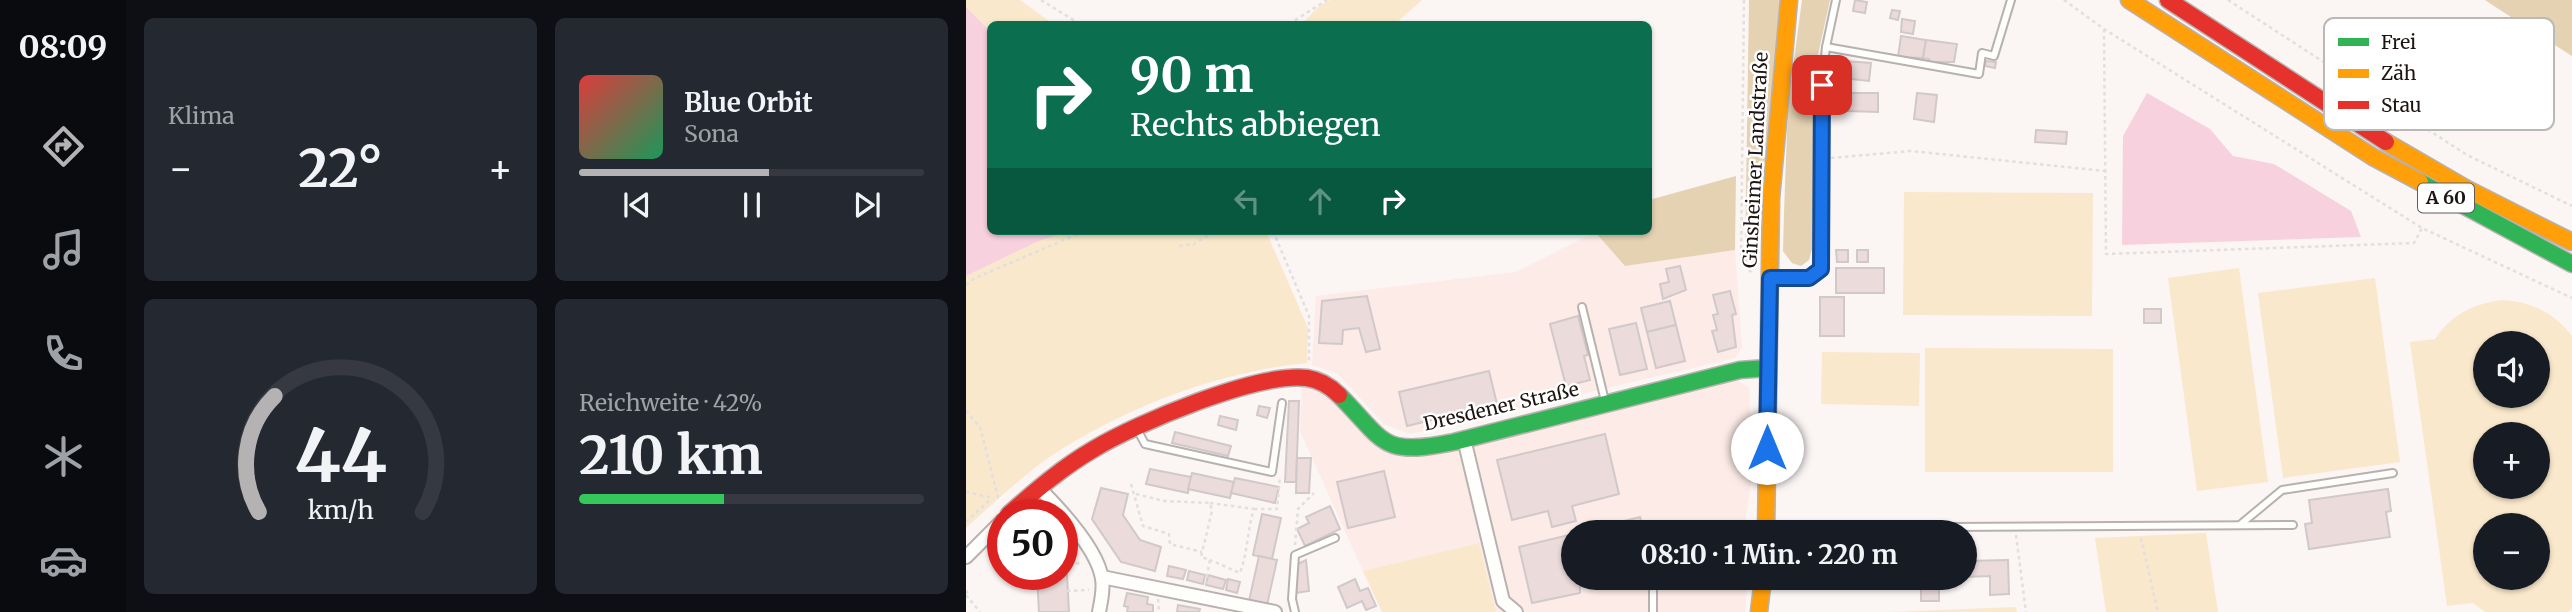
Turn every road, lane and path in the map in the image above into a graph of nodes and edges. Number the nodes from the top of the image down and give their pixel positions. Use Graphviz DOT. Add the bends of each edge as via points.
graph roads {
  1 [pos="1041,0"];
  2 [pos="1327,0"];
  3 [pos="1744,0"];
  4 [pos="1788,0"];
  5 [pos="1836,0"];
  6 [pos="2011,0"];
  7 [pos="2064,0"];
  8 [pos="2129,0"];
  9 [pos="2168,0"];
  10 [pos="2228,0"];
  11 [pos="1075,21"];
  12 [pos="1294,21"];
  13 [pos="2104,29"];
  14 [pos="1826,47"];
  15 [pos="2324,62"];
  16 [pos="2324,103"];
  17 [pos="2324,125"];
  18 [pos="2331,130"];
  19 [pos="2368,130"];
  20 [pos="2428,130"];
  21 [pos="1821,160"];
  22 [pos="2105,171"];
  23 [pos="2572,206"];
  24 [pos="2422,228"];
  25 [pos="1074,235"];
  26 [pos="1209,235"];
  27 [pos="1275,235"];
  28 [pos="2572,242"];
  29 [pos="1180,246"];
  30 [pos="2572,264"];
  31 [pos="1770,278"];
  32 [pos="966,285"];
  33 [pos="2572,298"];
  34 [pos="1582,307"];
  35 [pos="1309,368"];
  36 [pos="1768,368"];
  37 [pos="1282,403"];
  38 [pos="1605,403"];
  39 [pos="966,411"];
  40 [pos="1136,427"];
  41 [pos="1464,439"];
  42 [pos="1272,472"];
  43 [pos="2393,473"];
  44 [pos="1131,484"];
  45 [pos="1039,488"];
  46 [pos="966,492"];
  47 [pos="1314,493"];
  48 [pos="1136,494"];
  49 [pos="992,498"];
  50 [pos="998,499"];
  51 [pos="1022,499"];
  52 [pos="1210,503"];
  53 [pos="1254,509"];
  54 [pos="1766,520"];
  55 [pos="966,522"];
  56 [pos="2241,524"];
  57 [pos="2015,525"];
  58 [pos="2293,525"];
  59 [pos="1977,526"];
  60 [pos="987,536"];
  61 [pos="1335,538"];
  62 [pos="2141,538"];
  63 [pos="1202,552"];
  64 [pos="1295,555"];
  65 [pos="966,557"];
  66 [pos="1210,560"];
  67 [pos="1096,561"];
  68 [pos="1078,563"];
  69 [pos="1102,583"];
  70 [pos="1653,590"];
  71 [pos="1762,590"];
  72 [pos="1067,592"];
  73 [pos="967,593"];
  74 [pos="1202,598"];
  75 [pos="980,612"];
  76 [pos="1098,612"];
  77 [pos="1275,612"];
  78 [pos="1296,612"];
  79 [pos="1516,612"];
  80 [pos="1653,612"];
  81 [pos="1759,612"];
  82 [pos="2026,612"];
  83 [pos="2158,612"];
  1 -- 11 [label="path"];
  2 -- 12 [label="path"];
  3 -- 31 [label="path" via="1741,262 1753,274"];
  4 -- 31 [label="main road, Ginsheimer Landstraße" via="1773,154"];
  5 -- 14 [label="lane"];
  6 -- 14 [label="lane" via="1994,56 1982,54 1979,74"];
  7 -- 13 [label="path"];
  8 -- 17 [label="main road, A 60"];
  9 -- 16 [label="main road, A 60"];
  10 -- 15 [label="path"];
  13 -- 22 [label="path"];
  13 -- 24 [label="path"];
  14 -- 21 [label="lane" via="1820,101"];
  18 -- 30 [label="main road, A 60"];
  19 -- 28 [label="main road, A 60"];
  20 -- 23 [label="path" via="2467,155"];
  21 -- 22 [label="path" via="1911,151"];
  21 -- 31 [label="lane" via="1821,269 1809,278"];
  22 -- 24 [label="path" via="2106,254 2414,243"];
  24 -- 33 [label="path"];
  25 -- 32 [label="path"];
  26 -- 29 [label="path"];
  27 -- 35 [label="path" via="1309,316"];
  31 -- 36 [label="main road, Ginsheimer Landstraße"];
  34 -- 38 [label="lane"];
  36 -- 38 [label="main road, Dresdener Straße" via="1740,370"];
  36 -- 54 [label="main road, Ginsheimer Landstraße"];
  37 -- 42 [label="lane"];
  38 -- 41 [label="main road, Dresdener Straße"];
  39 -- 50 [label="path" via="980,426"];
  40 -- 41 [label="main road, Dresdener Straße" via="1267,383 1314,378 1332,389 1388,444 1410,448"];
  40 -- 42 [label="lane" via="1145,444"];
  40 -- 45 [label="main road, Dresdener Straße"];
  41 -- 79 [label="street" via="1503,601"];
  42 -- 53 [label="path" via="1281,477 1277,509"];
  43 -- 56 [label="lane" via="2282,490"];
  44 -- 48 [label="path"];
  45 -- 51 [label="main road, Dresdener Straße"];
  45 -- 67 [label="street"];
  46 -- 49 [label="path"];
  47 -- 64 [label="path" via="1297,509"];
  48 -- 52 [label="path" via="1164,501"];
  48 -- 63 [label="path" via="1143,526 1169,534 1170,544"];
  49 -- 50 [label="path"];
  49 -- 55 [label="path"];
  52 -- 53 [label="path"];
  52 -- 63 [label="path"];
  53 -- 66 [label="path" via="1240,573"];
  56 -- 57 [label="lane"];
  56 -- 58 [label="lane"];
  57 -- 59 [label="lane"];
  57 -- 82 [label="path"];
  60 -- 65 [label="street"];
  61 -- 64 [label="lane"];
  62 -- 83 [label="path"];
  63 -- 66 [label="path" via="1201,557"];
  64 -- 78 [label="lane" via="1292,598"];
  66 -- 74 [label="path"];
  67 -- 68 [label="path"];
  67 -- 69 [label="street"];
  69 -- 72 [label="path"];
  69 -- 74 [label="street"];
  69 -- 76 [label="street"];
  70 -- 80 [label="lane"];
  71 -- 81 [label="main road"];
  73 -- 75 [label="path"];
  74 -- 77 [label="street"];
}
